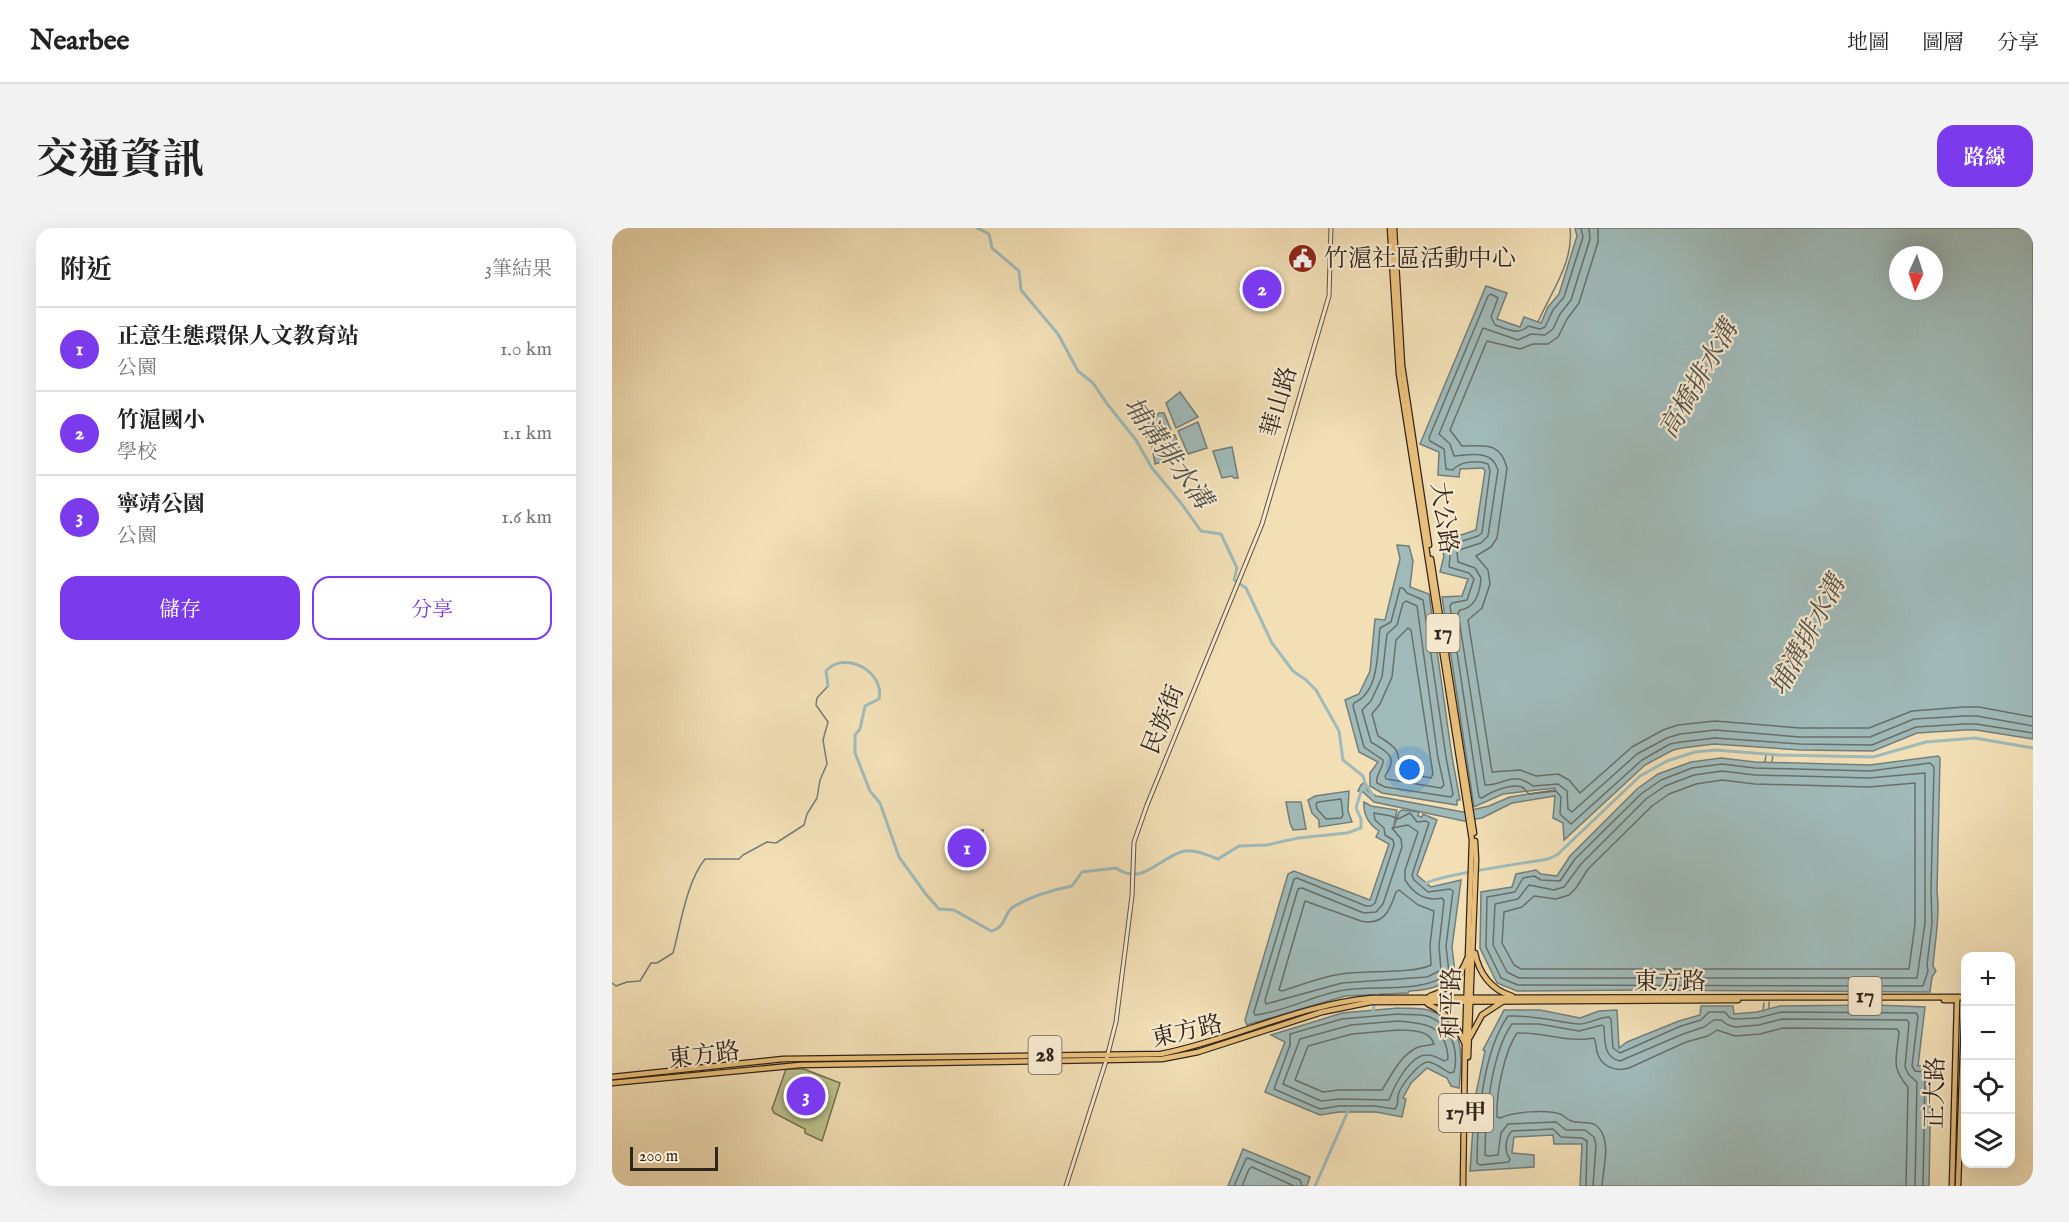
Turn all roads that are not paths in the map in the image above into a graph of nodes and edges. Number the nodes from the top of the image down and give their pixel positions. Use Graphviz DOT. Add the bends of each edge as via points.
graph roads {
  1 [pos="1331,228"];
  2 [pos="1392,228"];
  3 [pos="1237,588"];
  4 [pos="1471,821"];
  5 [pos="1471,942"];
  6 [pos="1961,997"];
  7 [pos="1517,998"];
  8 [pos="1765,998"];
  9 [pos="1425,1000"];
  10 [pos="1470,1000"];
  11 [pos="1504,1001"];
  12 [pos="1965,1006"];
  13 [pos="1469,1039"];
  14 [pos="1465,1044"];
  15 [pos="1107,1054"];
  16 [pos="1106,1061"];
  17 [pos="612,1077"];
  18 [pos="612,1083"];
  19 [pos="1066,1186"];
  20 [pos="1464,1186"];
  21 [pos="1952,1186"];
  22 [pos="1958,1186"];
  1 -- 3 [label="street, 華山路" via="1329,296 1266,511"];
  2 -- 4 [label="main road, 大公路 / 17" via="1396,340"];
  3 -- 15 [label="street, 民族街" via="1137,830 1116,1022"];
  4 -- 5 [label="main road, 和平路 / 17"];
  5 -- 7 [label="main road" via="1484,976 1499,991"];
  5 -- 9 [label="main road" via="1467,960 1454,983"];
  5 -- 10 [label="main road, 和平路 / 17"];
  6 -- 8 [label="main road, 17"];
  7 -- 8 [label="main road, 東方路 / 17"];
  7 -- 10 [label="main road, 東方路 / 17"];
  8 -- 11 [label="main road, 東方路 / 17"];
  8 -- 21 [label="main road, 正大路 / 17" via="1957,1000"];
  9 -- 10 [label="main road, 東方路 / 28"];
  9 -- 14 [label="main road" via="1452,1019"];
  9 -- 15 [label="main road, 東方路 / 28" via="1353,1000 1181,1050 1151,1055"];
  9 -- 16 [label="main road, 東方路 / 28" via="1353,1005 1198,1052 1162,1059"];
  10 -- 11 [label="main road, 東方路 / 17"];
  10 -- 13 [label="main road, 和平路 / 17甲"];
  10 -- 14 [label="main road, 和平路 / 17甲"];
  11 -- 13 [label="main road" via="1482,1015"];
  12 -- 22 [label="main road, 正大路 / 17"];
  13 -- 20 [label="main road, 和平路 / 17甲"];
  14 -- 20 [label="main road, 和平路 / 17甲"];
  15 -- 16 [label="street"];
  15 -- 17 [label="main road, 東方路 / 28" via="783,1059"];
  16 -- 18 [label="main road, 東方路 / 28" via="800,1065"];
  16 -- 19 [label="street"];
}
